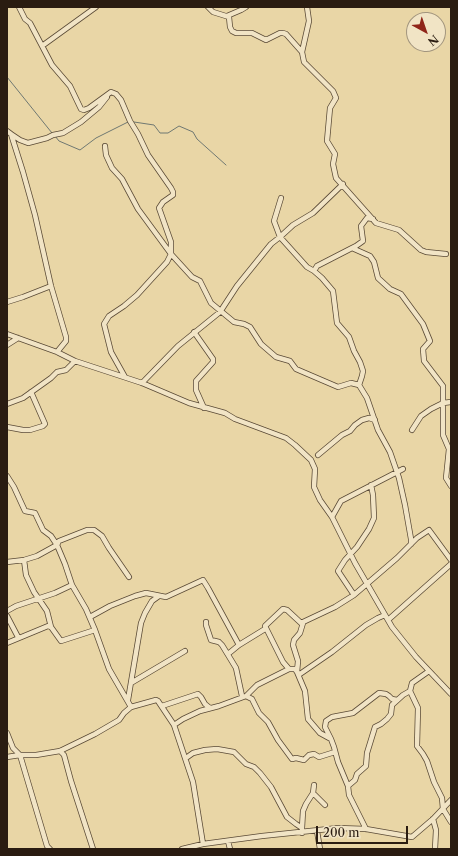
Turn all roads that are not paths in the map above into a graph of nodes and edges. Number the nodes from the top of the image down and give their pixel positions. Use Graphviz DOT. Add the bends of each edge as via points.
graph roads {
  1 [pos="19,7"];
  2 [pos="96,7"];
  3 [pos="208,7"];
  4 [pos="246,7"];
  5 [pos="307,7"];
  6 [pos="227,16"];
  7 [pos="42,46"];
  8 [pos="302,52"];
  9 [pos="111,92"];
  10 [pos="9,133"];
  11 [pos="104,146"];
  12 [pos="343,184"];
  13 [pos="281,198"];
  14 [pos="373,219"];
  15 [pos="280,237"];
  16 [pos="352,248"];
  17 [pos="170,254"];
  18 [pos="446,254"];
  19 [pos="314,271"];
  20 [pos="51,286"];
  21 [pos="7,302"];
  22 [pos="220,312"];
  23 [pos="194,332"];
  24 [pos="7,334"];
  25 [pos="18,338"];
  26 [pos="7,345"];
  27 [pos="57,352"];
  28 [pos="75,361"];
  29 [pos="125,377"];
  30 [pos="142,383"];
  31 [pos="359,385"];
  32 [pos="31,392"];
  33 [pos="451,402"];
  34 [pos="443,403"];
  35 [pos="7,404"];
  36 [pos="204,408"];
  37 [pos="375,420"];
  38 [pos="7,426"];
  39 [pos="412,430"];
  40 [pos="318,455"];
  41 [pos="403,469"];
  42 [pos="396,472"];
  43 [pos="7,476"];
  44 [pos="371,485"];
  45 [pos="451,486"];
  46 [pos="332,517"];
  47 [pos="411,544"];
  48 [pos="57,546"];
  49 [pos="350,554"];
  50 [pos="24,560"];
  51 [pos="451,560"];
  52 [pos="7,562"];
  53 [pos="451,564"];
  54 [pos="129,577"];
  55 [pos="367,584"];
  56 [pos="72,585"];
  57 [pos="354,595"];
  58 [pos="159,596"];
  59 [pos="38,599"];
  60 [pos="7,611"];
  61 [pos="7,616"];
  62 [pos="90,617"];
  63 [pos="386,618"];
  64 [pos="206,622"];
  65 [pos="303,623"];
  66 [pos="51,627"];
  67 [pos="265,629"];
  68 [pos="95,630"];
  69 [pos="18,637"];
  70 [pos="7,643"];
  71 [pos="239,645"];
  72 [pos="185,651"];
  73 [pos="228,654"];
  74 [pos="289,669"];
  75 [pos="430,671"];
  76 [pos="297,672"];
  77 [pos="131,683"];
  78 [pos="410,691"];
  79 [pos="451,694"];
  80 [pos="244,696"];
  81 [pos="128,700"];
  82 [pos="397,700"];
  83 [pos="162,706"];
  84 [pos="131,707"];
  85 [pos="210,708"];
  86 [pos="174,725"];
  87 [pos="7,733"];
  88 [pos="331,739"];
  89 [pos="60,751"];
  90 [pos="335,752"];
  91 [pos="20,755"];
  92 [pos="7,757"];
  93 [pos="186,758"];
  94 [pos="314,785"];
  95 [pos="348,786"];
  96 [pos="313,793"];
  97 [pos="451,800"];
  98 [pos="325,805"];
  99 [pos="443,809"];
  100 [pos="434,819"];
  101 [pos="451,822"];
  102 [pos="366,829"];
  103 [pos="302,830"];
  104 [pos="317,831"];
  105 [pos="228,841"];
  106 [pos="203,844"];
  107 [pos="50,849"];
  108 [pos="93,849"];
  109 [pos="182,849"];
  110 [pos="230,849"];
  111 [pos="320,849"];
  112 [pos="434,849"];
  1 -- 7 [label="street"];
  2 -- 7 [label="street"];
  3 -- 6 [label="street" via="216,14"];
  4 -- 6 [label="street"];
  5 -- 8 [label="street" via="309,21"];
  6 -- 8 [label="street" via="232,31 236,33 252,33 266,40 283,33"];
  7 -- 9 [label="street" via="52,65 70,86 81,109 88,108"];
  8 -- 12 [label="street" via="307,66 336,95 330,108 327,141 335,154 333,164 336,178"];
  9 -- 10 [label="street" via="99,107 63,133 28,144"];
  9 -- 17 [label="street" via="121,100 148,155 171,188 173,195 162,202 159,208 170,237"];
  10 -- 20 [label="street" via="35,215"];
  11 -- 17 [label="street" via="112,168 122,179 138,209"];
  12 -- 14 [label="street"];
  12 -- 15 [label="street" via="313,213 292,225"];
  13 -- 15 [label="street" via="274,221"];
  14 -- 16 [label="street" via="367,218 361,226 363,241"];
  14 -- 18 [label="street" via="380,225 399,230 426,252"];
  15 -- 19 [label="street" via="307,267"];
  15 -- 22 [label="street" via="255,262"];
  16 -- 19 [label="street" via="317,266"];
  16 -- 34 [label="street" via="370,256 378,278 390,289 401,294 423,324 430,341 423,349 424,361 443,386"];
  17 -- 22 [label="street" via="192,277 200,281 211,304"];
  17 -- 29 [label="street" via="167,262 137,295 109,316 104,324 111,352"];
  19 -- 31 [label="street" via="333,291 337,323 349,337 363,371"];
  20 -- 21 [label="street"];
  20 -- 27 [label="street" via="66,337 66,341"];
  22 -- 23 [label="street"];
  22 -- 31 [label="street" via="234,322 250,327 261,344 276,357 290,361 296,368 338,387 351,383"];
  23 -- 30 [label="street"];
  23 -- 36 [label="street" via="213,359 196,381 196,390"];
  24 -- 25 [label="street"];
  25 -- 26 [label="street"];
  25 -- 27 [label="street"];
  27 -- 28 [label="street"];
  28 -- 29 [label="street"];
  28 -- 32 [label="street" via="66,370 57,372"];
  29 -- 30 [label="street"];
  30 -- 36 [label="street"];
  31 -- 37 [label="street"];
  32 -- 35 [label="street"];
  32 -- 38 [label="street" via="45,424 30,430"];
  33 -- 34 [label="street"];
  34 -- 39 [label="street" via="421,416"];
  34 -- 45 [label="street" via="443,435 449,449 446,478"];
  36 -- 46 [label="street" via="225,413 286,438 306,454 315,469 314,487"];
  37 -- 40 [label="street" via="362,420"];
  37 -- 42 [label="street"];
  41 -- 42 [label="street"];
  42 -- 44 [label="street"];
  42 -- 47 [label="street" via="405,505"];
  43 -- 48 [label="street" via="24,511 35,512 43,530 51,536"];
  44 -- 46 [label="street" via="341,501"];
  44 -- 49 [label="street" via="374,518 369,530"];
  46 -- 49 [label="street"];
  47 -- 51 [label="street" via="430,530"];
  47 -- 55 [label="street"];
  48 -- 50 [label="street"];
  48 -- 54 [label="street" via="59,541 94,530 102,536"];
  48 -- 56 [label="street"];
  49 -- 55 [label="street"];
  49 -- 57 [label="street" via="338,571"];
  50 -- 52 [label="street"];
  50 -- 59 [label="street" via="26,575"];
  53 -- 63 [label="street"];
  55 -- 57 [label="street"];
  55 -- 63 [label="street"];
  56 -- 59 [label="street"];
  56 -- 62 [label="street"];
  57 -- 65 [label="street"];
  58 -- 62 [label="street" via="146,593 135,596"];
  58 -- 71 [label="street" via="166,597 202,580"];
  58 -- 77 [label="street" via="152,601 141,623"];
  59 -- 60 [label="street"];
  59 -- 66 [label="street" via="47,611"];
  61 -- 69 [label="street"];
  62 -- 68 [label="street"];
  63 -- 75 [label="street" via="399,637"];
  63 -- 76 [label="street" via="378,618 366,625 300,674"];
  64 -- 73 [label="street" via="211,640 219,642"];
  65 -- 67 [label="street" via="299,623 283,609 266,624"];
  65 -- 76 [label="street" via="293,646 298,661"];
  66 -- 68 [label="street" via="61,641"];
  66 -- 69 [label="street"];
  67 -- 71 [label="street"];
  67 -- 74 [label="street"];
  68 -- 81 [label="street" via="109,669"];
  69 -- 70 [label="street"];
  71 -- 73 [label="street"];
  72 -- 77 [label="street"];
  73 -- 80 [label="street" via="236,668"];
  74 -- 76 [label="street" via="295,669"];
  74 -- 80 [label="street" via="257,685"];
  75 -- 78 [label="street" via="412,683"];
  75 -- 79 [label="street"];
  76 -- 88 [label="street" via="305,691 308,719 320,733"];
  77 -- 81 [label="street"];
  78 -- 82 [label="street"];
  78 -- 99 [label="street" via="418,708 417,746 427,762 442,798"];
  80 -- 85 [label="street"];
  80 -- 90 [label="street" via="252,699 292,760 304,760 308,754 319,757"];
  81 -- 84 [label="street"];
  82 -- 88 [label="street" via="379,693 353,713 332,717 326,721"];
  82 -- 95 [label="street" via="392,704 387,719 375,727 366,766"];
  83 -- 84 [label="street" via="156,700"];
  83 -- 85 [label="street" via="198,694"];
  83 -- 86 [label="street"];
  84 -- 89 [label="street" via="119,720"];
  85 -- 86 [label="street"];
  86 -- 93 [label="street"];
  87 -- 91 [label="street"];
  88 -- 90 [label="street"];
  89 -- 91 [label="street" via="36,756"];
  89 -- 108 [label="street" via="64,755"];
  90 -- 95 [label="street"];
  91 -- 92 [label="street"];
  91 -- 107 [label="street"];
  93 -- 103 [label="street" via="205,750 234,752 260,773 271,787 287,817"];
  93 -- 106 [label="street" via="193,782"];
  94 -- 96 [label="street"];
  95 -- 102 [label="street"];
  96 -- 98 [label="street"];
  96 -- 103 [label="street" via="303,811"];
  97 -- 99 [label="street"];
  99 -- 100 [label="street"];
  99 -- 101 [label="street"];
  100 -- 102 [label="street" via="412,837"];
  100 -- 112 [label="street"];
  102 -- 104 [label="street" via="338,828"];
  103 -- 104 [label="street"];
  103 -- 105 [label="street"];
  104 -- 111 [label="street"];
  105 -- 106 [label="street"];
  105 -- 110 [label="street"];
  106 -- 109 [label="street"];
}
